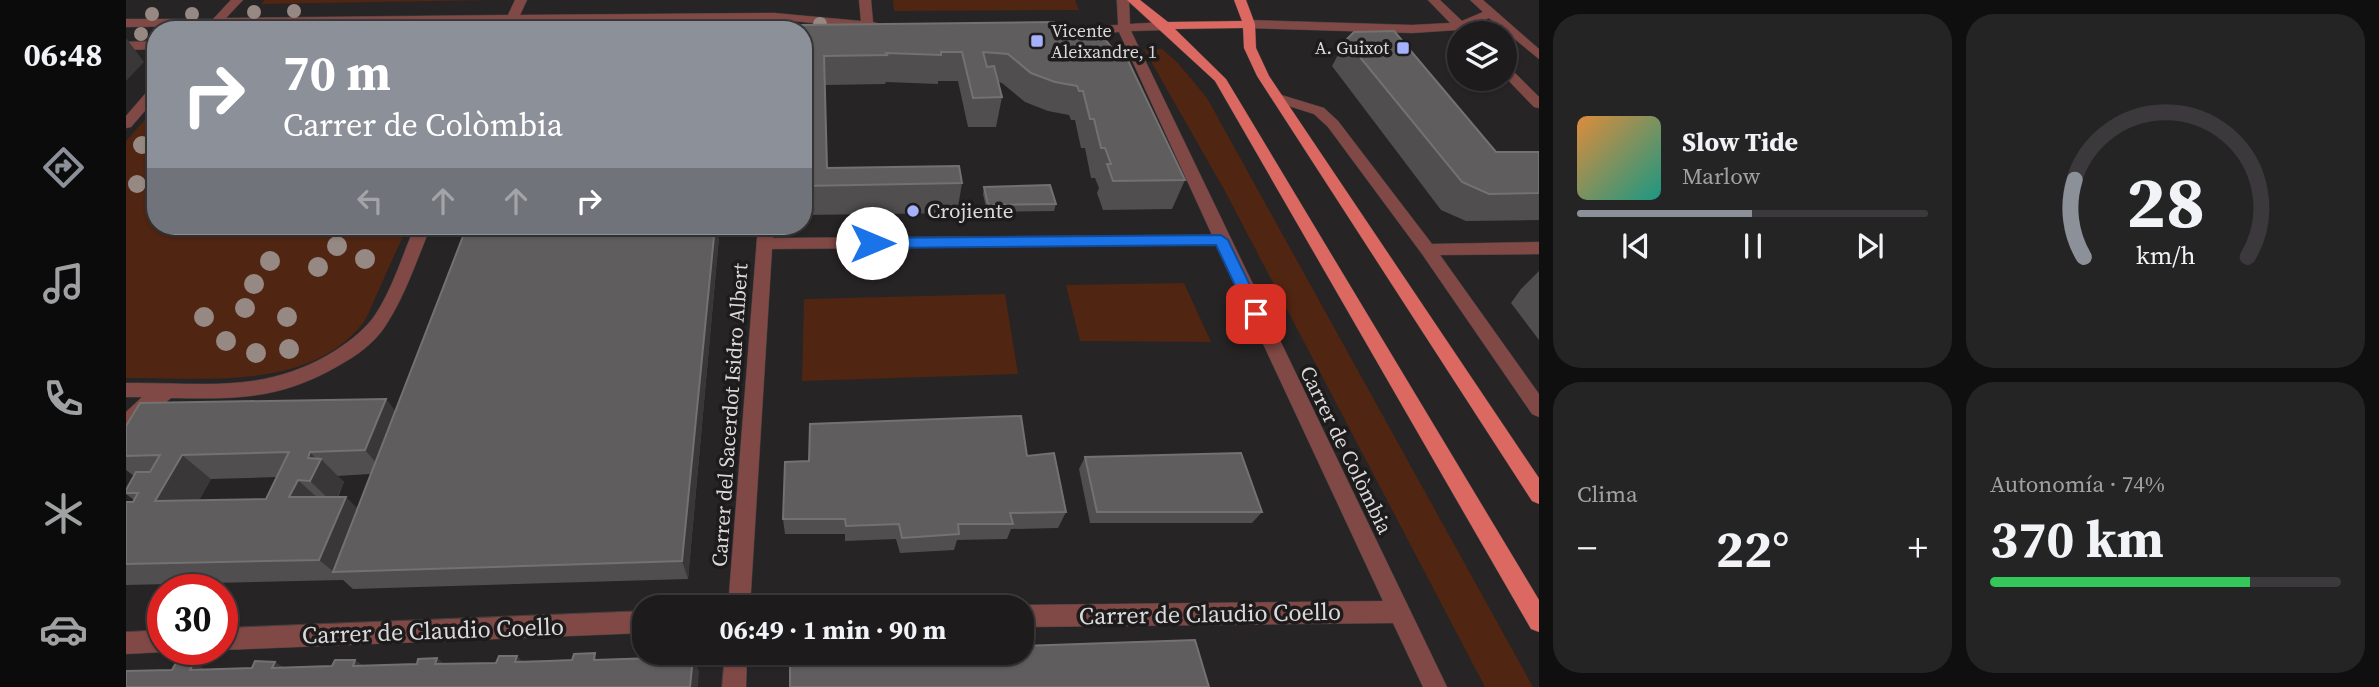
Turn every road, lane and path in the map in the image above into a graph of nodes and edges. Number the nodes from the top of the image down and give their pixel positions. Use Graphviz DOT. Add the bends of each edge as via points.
graph roads {
  1 [pos="237,0"];
  2 [pos="521,0"];
  3 [pos="774,0"];
  4 [pos="865,0"];
  5 [pos="1123,0"];
  6 [pos="1133,0"];
  7 [pos="1240,0"];
  8 [pos="1434,0"];
  9 [pos="1476,0"];
  10 [pos="1490,13"];
  11 [pos="774,16"];
  12 [pos="218,21"];
  13 [pos="511,21"];
  14 [pos="609,21"];
  15 [pos="1455,21"];
  16 [pos="1476,21"];
  17 [pos="126,23"];
  18 [pos="147,24"];
  19 [pos="1249,24"];
  20 [pos="867,25"];
  21 [pos="1165,26"];
  22 [pos="1124,29"];
  23 [pos="1447,29"];
  24 [pos="1045,31"];
  25 [pos="845,36"];
  26 [pos="126,46"];
  27 [pos="147,46"];
  28 [pos="1539,55"];
  29 [pos="1517,81"];
  30 [pos="1278,98"];
  31 [pos="1536,98"];
  32 [pos="147,100"];
  33 [pos="126,124"];
  34 [pos="419,235"];
  35 [pos="765,235"];
  36 [pos="1221,240"];
  37 [pos="1539,248"];
  38 [pos="1427,250"];
  39 [pos="169,389"];
  40 [pos="126,390"];
  41 [pos="1539,409"];
  42 [pos="126,424"];
  43 [pos="1539,495"];
  44 [pos="740,595"];
  45 [pos="1399,612"];
  46 [pos="1034,616"];
  47 [pos="1539,621"];
  48 [pos="632,622"];
  49 [pos="238,638"];
  50 [pos="147,642"];
  51 [pos="126,643"];
  52 [pos="735,665"];
  53 [pos="734,687"];
  54 [pos="1435,687"];
  1 -- 12 [label="street"];
  2 -- 13 [label="street"];
  3 -- 11 [label="street"];
  4 -- 20 [label="street"];
  5 -- 22 [label="street, Carrer de Colòmbia"];
  6 -- 21 [label="main road"];
  7 -- 19 [label="main road"];
  8 -- 15 [label="street"];
  9 -- 10 [label="street"];
  10 -- 16 [label="street"];
  10 -- 28 [label="street"];
  11 -- 14 [label="street"];
  11 -- 20 [label="street"];
  17 -- 18 [label="street"];
  19 -- 21 [label="main road"];
  19 -- 23 [label="street"];
  19 -- 30 [label="main road" via="1250,48"];
  20 -- 25 [label="street" via="888,30"];
  21 -- 22 [label="street"];
  21 -- 47 [label="main road" via="1220,79"];
  22 -- 24 [label="street"];
  22 -- 36 [label="street, Carrer de Colòmbia"];
  26 -- 27 [label="street"];
  29 -- 31 [label="street"];
  30 -- 38 [label="street" via="1319,111 1333,124"];
  30 -- 43 [label="main road"];
  32 -- 33 [label="street"];
  34 -- 39 [label="street" via="372,331 344,352 308,373 266,388"];
  35 -- 36 [label="street"];
  35 -- 44 [label="street, Carrer del Sacerdot Isidro Albert"];
  36 -- 45 [label="street, Carrer de Colòmbia"];
  37 -- 38 [label="street"];
  38 -- 41 [label="street"];
  39 -- 40 [label="street"];
  39 -- 42 [label="street"];
  45 -- 46 [label="street, Carrer de Claudio Coello"];
  45 -- 54 [label="street, Carrer de Colòmbia"];
  48 -- 49 [label="street, Carrer de Claudio Coello"];
  50 -- 51 [label="street"];
  52 -- 53 [label="street"];
}
